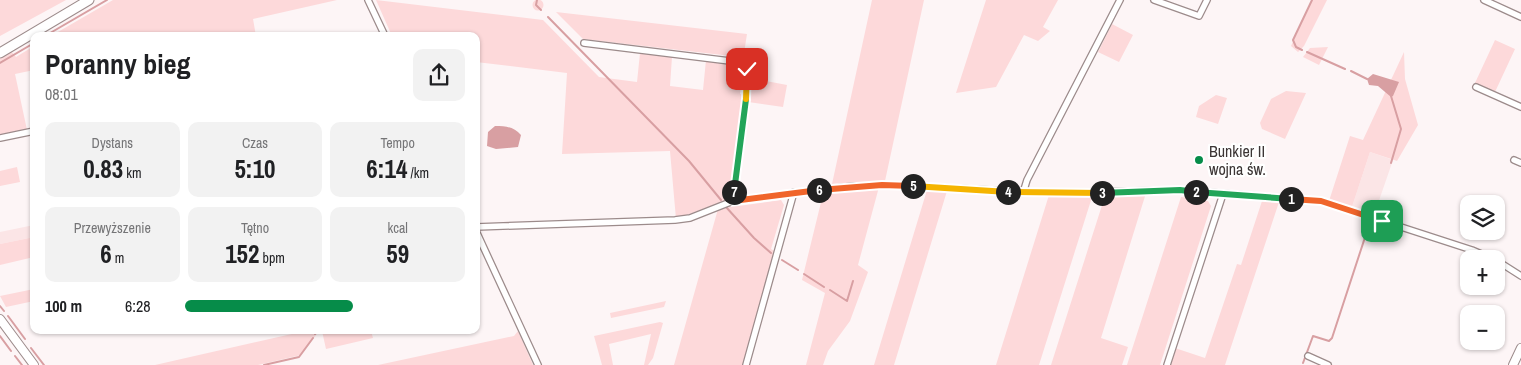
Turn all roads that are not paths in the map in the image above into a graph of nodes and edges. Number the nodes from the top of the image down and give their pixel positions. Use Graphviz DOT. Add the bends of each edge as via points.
graph roads {
  1 [pos="88,0"];
  2 [pos="368,0"];
  3 [pos="1120,0"];
  4 [pos="1154,0"];
  5 [pos="1207,0"];
  6 [pos="1484,0"];
  7 [pos="1521,17"];
  8 [pos="36,32"];
  9 [pos="384,32"];
  10 [pos="30,36"];
  11 [pos="584,43"];
  12 [pos="0,54"];
  13 [pos="1476,87"];
  14 [pos="1521,108"];
  15 [pos="30,132"];
  16 [pos="0,138"];
  17 [pos="1514,160"];
  18 [pos="1521,163"];
  19 [pos="794,192"];
  20 [pos="1023,193"];
  21 [pos="1223,194"];
  22 [pos="733,201"];
  23 [pos="480,227"];
  24 [pos="480,240"];
  25 [pos="1472,250"];
  26 [pos="1505,266"];
  27 [pos="1521,276"];
  28 [pos="0,319"];
  29 [pos="1521,348"];
  30 [pos="1308,356"];
  31 [pos="34,365"];
  32 [pos="538,365"];
  33 [pos="746,365"];
  34 [pos="1167,365"];
  35 [pos="1328,365"];
  36 [pos="1513,365"];
  1 -- 8 [label="main road"];
  2 -- 9 [label="street"];
  3 -- 20 [label="street"];
  4 -- 5 [label="street" via="1199,16"];
  6 -- 7 [label="street"];
  10 -- 12 [label="main road"];
  11 -- 22 [label="street" via="746,63 747,94"];
  13 -- 14 [label="street"];
  15 -- 16 [label="street"];
  17 -- 18 [label="street"];
  19 -- 20 [label="street" via="882,185"];
  19 -- 22 [label="street"];
  19 -- 33 [label="street"];
  20 -- 21 [label="street" via="1180,190"];
  21 -- 25 [label="street" via="1321,201"];
  21 -- 34 [label="street"];
  22 -- 23 [label="street" via="690,218 675,220"];
  24 -- 32 [label="street"];
  26 -- 27 [label="street"];
  28 -- 31 [label="street"];
  29 -- 36 [label="street"];
  30 -- 35 [label="street"];
}
